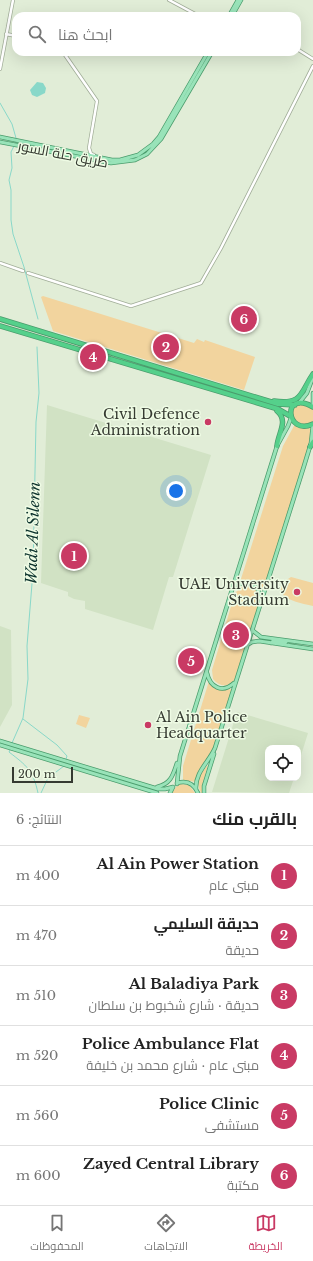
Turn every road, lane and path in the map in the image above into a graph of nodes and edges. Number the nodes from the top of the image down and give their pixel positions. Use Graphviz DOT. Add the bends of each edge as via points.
graph roads {
  1 [pos="13,0"];
  2 [pos="169,0"];
  3 [pos="238,0"];
  4 [pos="241,0"];
  5 [pos="192,12"];
  6 [pos="231,12"];
  7 [pos="234,12"];
  8 [pos="6,34"];
  9 [pos="12,35"];
  10 [pos="301,52"];
  11 [pos="66,56"];
  12 [pos="206,56"];
  13 [pos="210,56"];
  14 [pos="313,59"];
  15 [pos="313,66"];
  16 [pos="0,69"];
  17 [pos="0,137"];
  18 [pos="0,142"];
  19 [pos="13,142"];
  20 [pos="19,143"];
  21 [pos="89,148"];
  22 [pos="72,152"];
  23 [pos="102,158"];
  24 [pos="0,263"];
  25 [pos="23,271"];
  26 [pos="28,273"];
  27 [pos="0,319"];
  28 [pos="0,326"];
  29 [pos="313,375"];
  30 [pos="313,393"];
  31 [pos="266,401"];
  32 [pos="297,404"];
  33 [pos="313,406"];
  34 [pos="271,407"];
  35 [pos="290,417"];
  36 [pos="313,424"];
  37 [pos="313,442"];
  38 [pos="277,446"];
  39 [pos="310,447"];
  40 [pos="233,585"];
  41 [pos="262,600"];
  42 [pos="252,630"];
  43 [pos="287,640"];
  44 [pos="271,643"];
  45 [pos="313,644"];
  46 [pos="247,645"];
  47 [pos="313,649"];
  48 [pos="206,671"];
  49 [pos="236,682"];
  50 [pos="0,741"];
  51 [pos="0,745"];
  52 [pos="215,748"];
  53 [pos="20,749"];
  54 [pos="180,756"];
  55 [pos="85,768"];
  56 [pos="177,784"];
  57 [pos="173,787"];
  58 [pos="156,788"];
  59 [pos="196,789"];
  60 [pos="155,793"];
  61 [pos="170,793"];
  62 [pos="198,793"];
  63 [pos="204,793"];
  1 -- 8 [label="street"];
  2 -- 5 [label="street"];
  3 -- 6 [label="main road"];
  4 -- 7 [label="main road"];
  8 -- 9 [label="street"];
  8 -- 16 [label="street"];
  10 -- 14 [label="street"];
  11 -- 21 [label="street" via="98,100"];
  12 -- 23 [label="main road, طريق حلة السور" via="153,144 130,158"];
  13 -- 20 [label="main road, طريق حلة السور" via="161,139 141,157 128,162 111,163"];
  15 -- 26 [label="street" via="201,283 131,306"];
  17 -- 19 [label="main road, طريق حلة السور"];
  18 -- 19 [label="main road, طريق حلة السور"];
  19 -- 20 [label="main road, طريق حلة السور"];
  20 -- 22 [label="main road, طريق حلة السور"];
  21 -- 22 [label="street" via="83,153"];
  21 -- 23 [label="street" via="92,155"];
  22 -- 23 [label="main road, طريق حلة السور"];
  24 -- 25 [label="street"];
  27 -- 31 [label="highway"];
  28 -- 34 [label="highway"];
  29 -- 31 [label="highway" via="304,392 295,400"];
  29 -- 32 [label="main road" via="307,394"];
  30 -- 33 [label="main road"];
  31 -- 32 [label="highway" via="283,405"];
  32 -- 33 [label="highway"];
  32 -- 35 [label="highway" via="291,409"];
  34 -- 35 [label="highway"];
  34 -- 38 [label="highway" via="283,420"];
  35 -- 36 [label="highway" via="300,425"];
  35 -- 38 [label="main road"];
  36 -- 39 [label="main road"];
  37 -- 39 [label="highway"];
  38 -- 40 [label="main road"];
  39 -- 41 [label="main road"];
  40 -- 41 [label="main road" via="245,582 252,584 258,589"];
  40 -- 48 [label="main road"];
  41 -- 42 [label="main road"];
  42 -- 43 [label="main road" via="259,636"];
  42 -- 46 [label="main road"];
  43 -- 44 [label="main road"];
  43 -- 45 [label="main road"];
  44 -- 46 [label="main road" via="257,641"];
  44 -- 47 [label="main road"];
  46 -- 49 [label="main road"];
  48 -- 49 [label="main road" via="210,682 217,688 227,688"];
  48 -- 54 [label="main road"];
  49 -- 52 [label="main road"];
  50 -- 53 [label="main road"];
  51 -- 53 [label="main road"];
  52 -- 59 [label="main road" via="198,775"];
  52 -- 63 [label="main road" via="203,788"];
  53 -- 55 [label="main road" via="53,756"];
  53 -- 55 [label="main road" via="52,761"];
  54 -- 56 [label="main road"];
  54 -- 58 [label="main road" via="171,780"];
  55 -- 58 [label="main road"];
  55 -- 60 [label="main road"];
  56 -- 57 [label="main road"];
  56 -- 59 [label="main road" via="189,783"];
  57 -- 58 [label="main road"];
  57 -- 61 [label="main road"];
  59 -- 62 [label="main road"];
}
